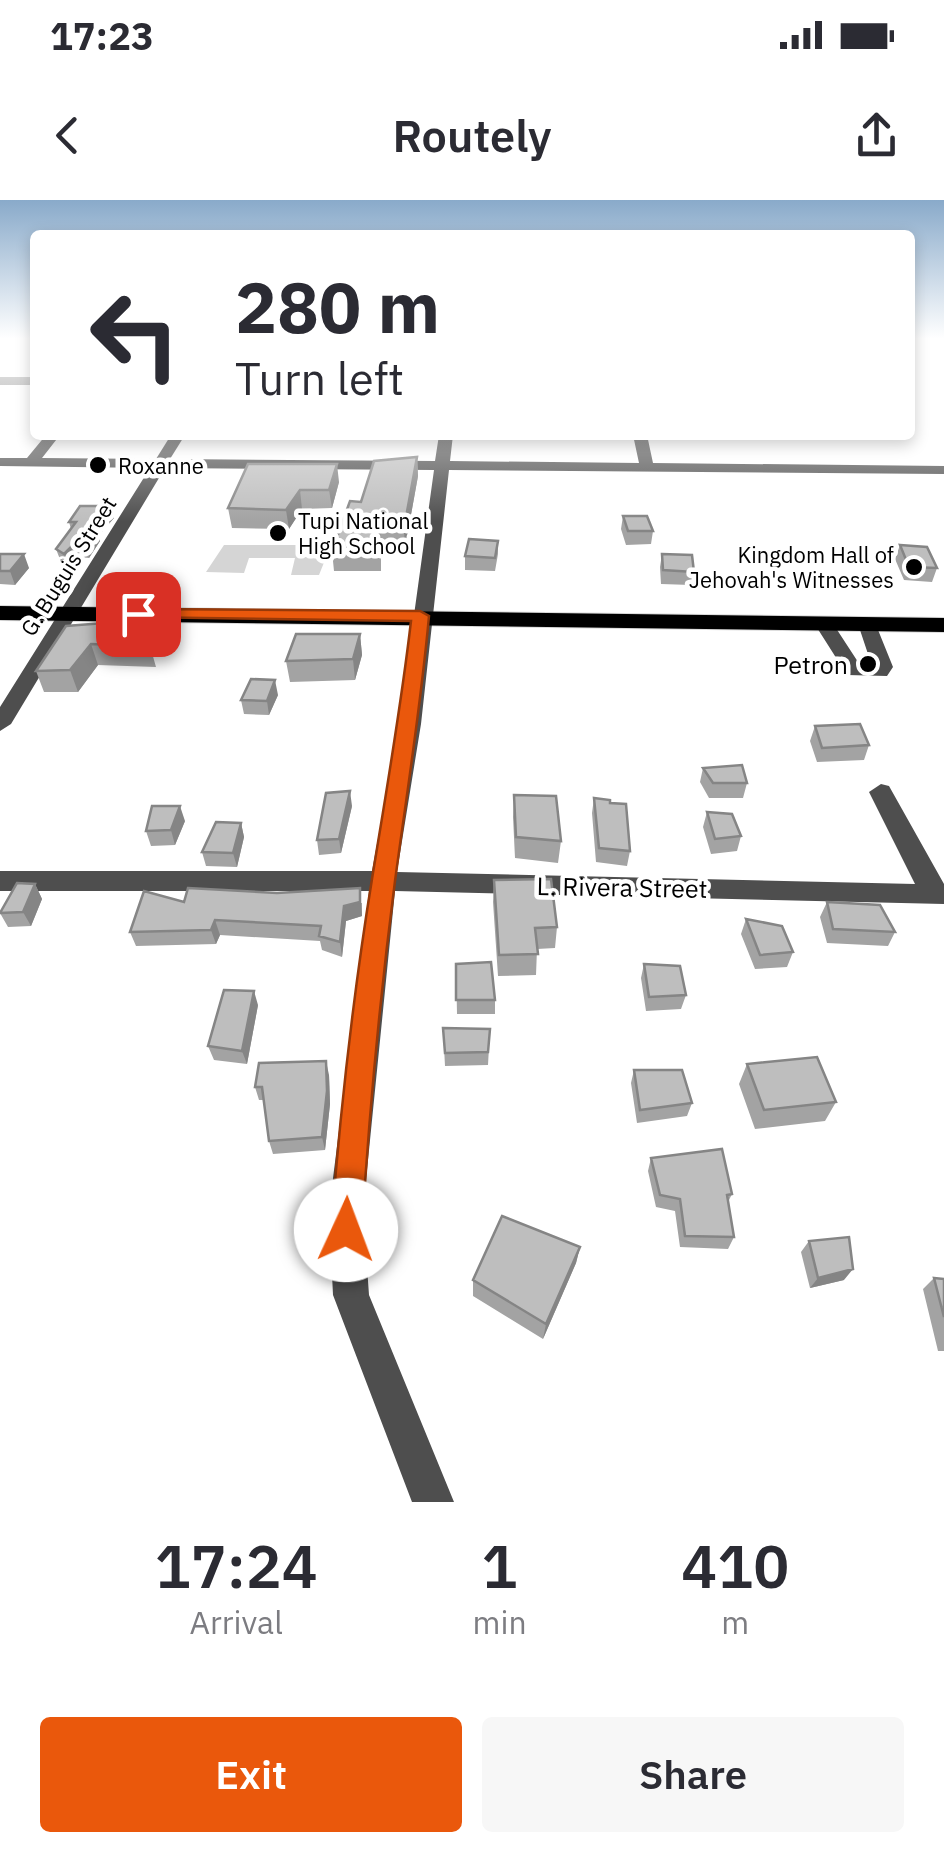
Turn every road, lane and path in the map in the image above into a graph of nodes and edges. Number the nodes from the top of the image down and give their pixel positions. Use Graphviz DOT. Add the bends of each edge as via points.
graph roads {
  1 [pos="48,440"];
  2 [pos="174,440"];
  3 [pos="445,440"];
  4 [pos="641,440"];
  5 [pos="0,462"];
  6 [pos="31,462"];
  7 [pos="159,462"];
  8 [pos="442,465"];
  9 [pos="647,467"];
  10 [pos="944,470"];
  11 [pos="0,613"];
  12 [pos="68,613"];
  13 [pos="420,616"];
  14 [pos="822,623"];
  15 [pos="867,624"];
  16 [pos="944,624"];
  17 [pos="0,724"];
  18 [pos="881,792"];
  19 [pos="0,882"];
  20 [pos="384,882"];
  21 [pos="939,894"];
  22 [pos="433,1502"];
  1 -- 6 [label="street"];
  2 -- 7 [label="street, G. Buguis Street"];
  3 -- 8 [label="street"];
  4 -- 9 [label="street"];
  5 -- 6 [label="street"];
  6 -- 7 [label="street"];
  7 -- 8 [label="street"];
  7 -- 12 [label="street, G. Buguis Street"];
  8 -- 9 [label="street"];
  8 -- 13 [label="street"];
  9 -- 10 [label="street"];
  11 -- 12 [label="highway"];
  12 -- 13 [label="highway"];
  12 -- 17 [label="street, G. Buguis Street"];
  13 -- 14 [label="highway"];
  13 -- 20 [label="street"];
  14 -- 15 [label="highway"];
  14 -- 15 [label="street" via="854,671 880,672"];
  15 -- 16 [label="highway"];
  18 -- 21 [label="street"];
  19 -- 20 [label="street, L. Rivera Street"];
  20 -- 21 [label="street, L. Rivera Street"];
  20 -- 22 [label="street" via="353,1127 347,1251 351,1296 365,1339"];
}
